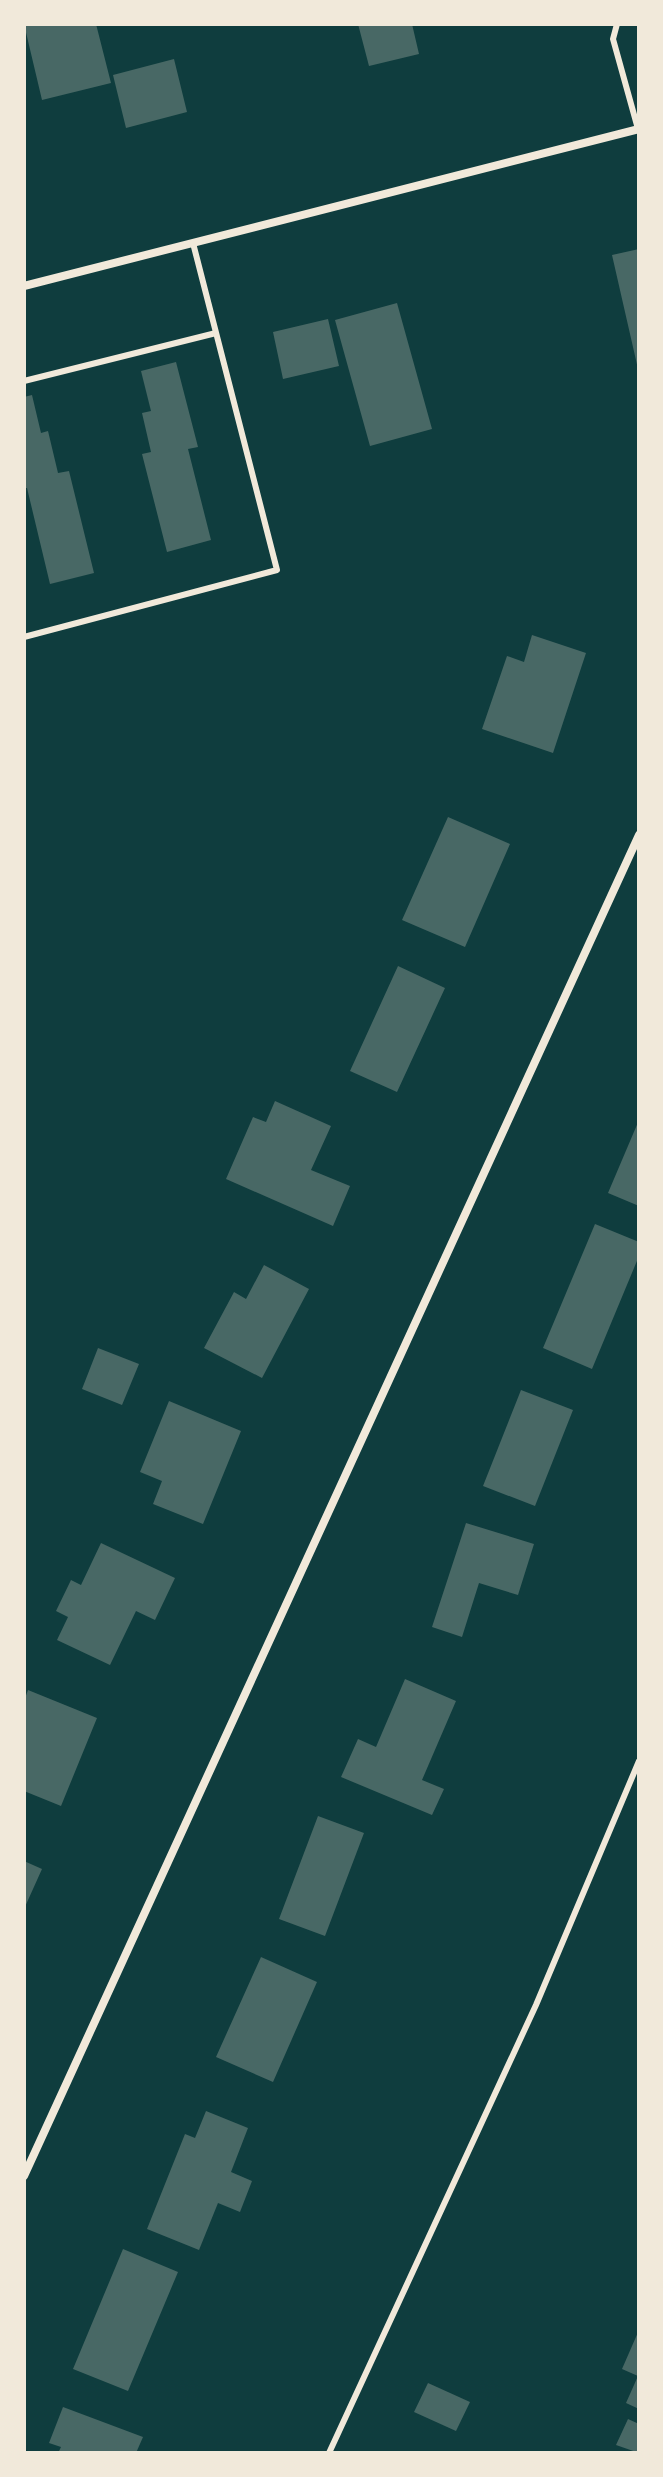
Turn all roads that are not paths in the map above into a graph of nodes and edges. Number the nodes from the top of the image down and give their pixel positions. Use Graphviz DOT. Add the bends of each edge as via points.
graph roads {
  1 [pos="617,24"];
  2 [pos="638,129"];
  3 [pos="193,243"];
  4 [pos="24,286"];
  5 [pos="216,333"];
  6 [pos="24,381"];
  7 [pos="24,637"];
  8 [pos="639,835"];
  9 [pos="639,1761"];
  10 [pos="24,2176"];
  11 [pos="329,2453"];
  1 -- 2 [label="lane" via="613,39"];
  2 -- 3 [label="street"];
  3 -- 4 [label="street"];
  3 -- 5 [label="lane"];
  5 -- 6 [label="lane"];
  5 -- 7 [label="lane" via="277,570"];
  8 -- 10 [label="street"];
  9 -- 11 [label="lane" via="536,2005"];
}
